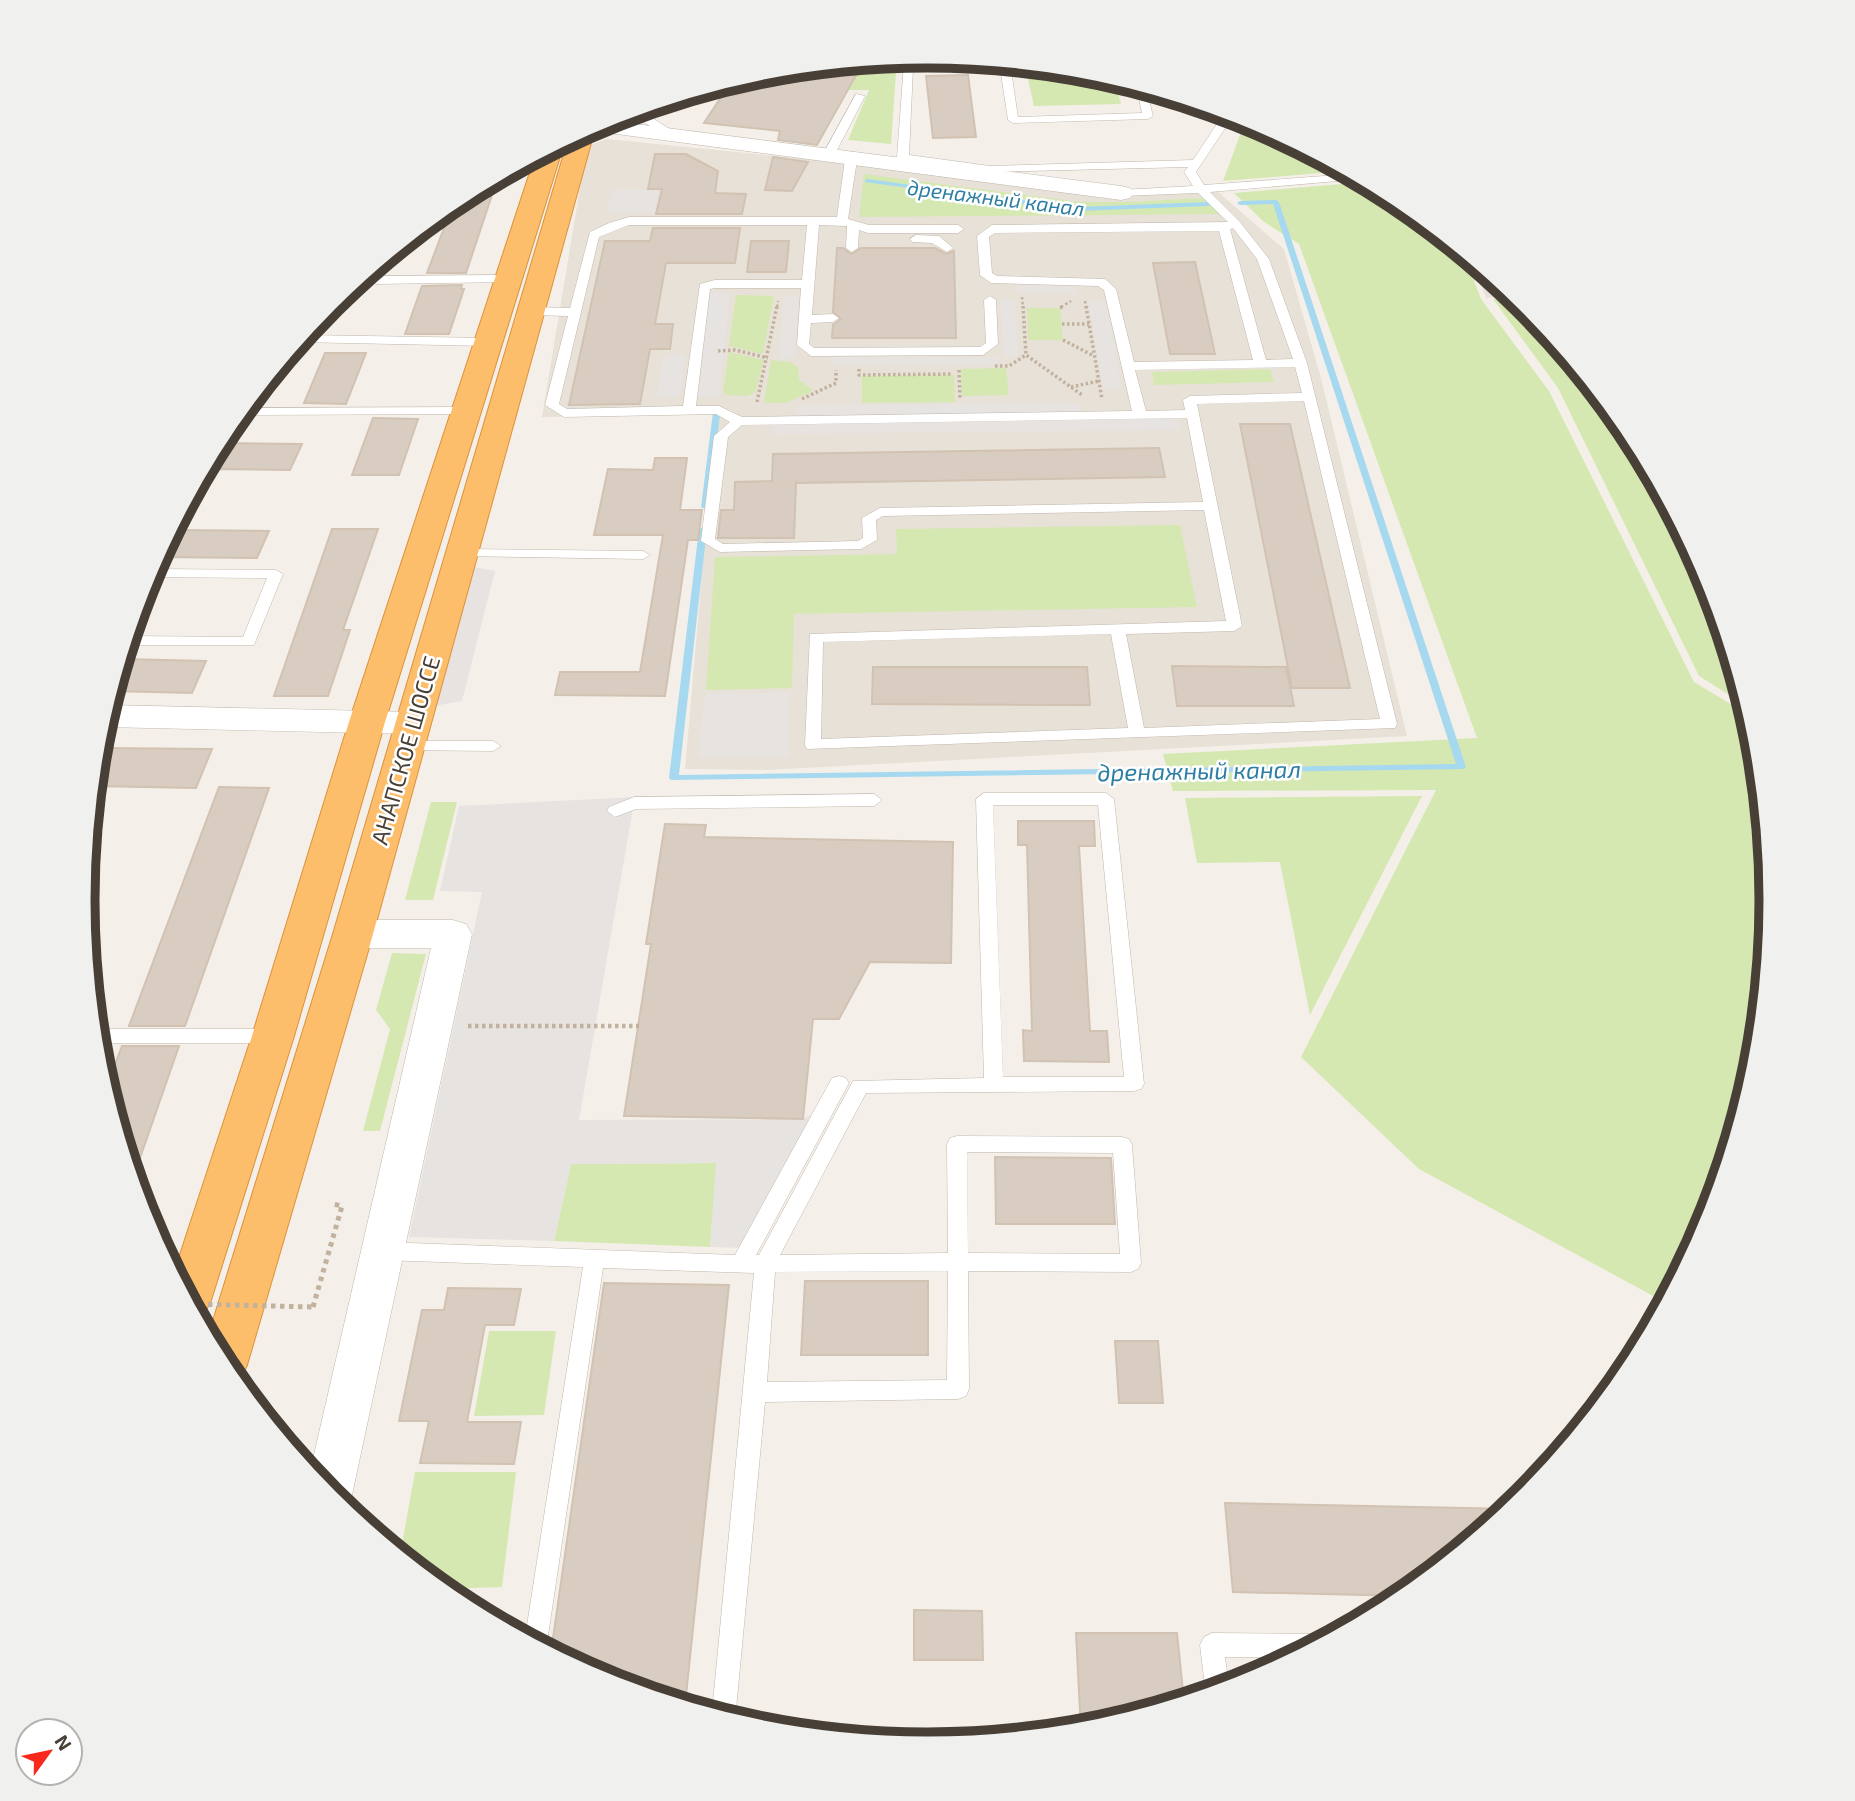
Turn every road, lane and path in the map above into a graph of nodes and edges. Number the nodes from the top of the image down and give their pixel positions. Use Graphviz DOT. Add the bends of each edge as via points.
graph roads {
  1 [pos="908,69"];
  2 [pos="1006,72"];
  3 [pos="860,96"];
  4 [pos="1143,97"];
  5 [pos="645,118"];
  6 [pos="1223,123"];
  7 [pos="617,129"];
  8 [pos="675,136"];
  9 [pos="578,146"];
  10 [pos="828,156"];
  11 [pos="851,160"];
  12 [pos="546,161"];
  13 [pos="897,161"];
  14 [pos="1196,163"];
  15 [pos="1341,178"];
  16 [pos="1201,189"];
  17 [pos="1121,193"];
  18 [pos="813,221"];
  19 [pos="848,223"];
  20 [pos="1230,226"];
  21 [pos="958,229"];
  22 [pos="947,248"];
  23 [pos="508,279"];
  24 [pos="376,280"];
  25 [pos="781,284"];
  26 [pos="808,284"];
  27 [pos="1034,294"];
  28 [pos="1084,294"];
  29 [pos="990,300"];
  30 [pos="531,311"];
  31 [pos="574,312"];
  32 [pos="805,318"];
  33 [pos="833,318"];
  34 [pos="1062,324"];
  35 [pos="1089,324"];
  36 [pos="314,339"];
  37 [pos="1063,340"];
  38 [pos="488,342"];
  39 [pos="696,351"];
  40 [pos="1026,355"];
  41 [pos="1094,356"];
  42 [pos="768,358"];
  43 [pos="1301,363"];
  44 [pos="1261,364"];
  45 [pos="984,366"];
  46 [pos="1128,366"];
  47 [pos="959,367"];
  48 [pos="959,374"];
  49 [pos="1099,381"];
  50 [pos="1071,387"];
  51 [pos="1308,397"];
  52 [pos="801,399"];
  53 [pos="767,405"];
  54 [pos="689,410"];
  55 [pos="255,411"];
  56 [pos="466,411"];
  57 [pos="1193,414"];
  58 [pos="1140,415"];
  59 [pos="961,418"];
  60 [pos="739,421"];
  61 [pos="1211,506"];
  62 [pos="461,553"];
  63 [pos="643,555"];
  64 [pos="163,573"];
  65 [pos="1118,629"];
  66 [pos="137,641"];
  67 [pos="116,716"];
  68 [pos="367,722"];
  69 [pos="1137,733"];
  70 [pos="410,734"];
  71 [pos="493,746"];
  72 [pos="874,800"];
  73 [pos="615,811"];
  74 [pos="354,934"];
  75 [pos="464,1026"];
  76 [pos="639,1026"];
  77 [pos="106,1035"];
  78 [pos="273,1036"];
  79 [pos="839,1083"];
  80 [pos="995,1084"];
  81 [pos="333,1204"];
  82 [pos="383,1251"];
  83 [pos="594,1259"];
  84 [pos="958,1262"];
  85 [pos="741,1264"];
  86 [pos="765,1264"];
  87 [pos="193,1290"];
  88 [pos="199,1302"];
  89 [pos="228,1350"];
  90 [pos="755,1392"];
  91 [pos="331,1481"];
  92 [pos="537,1635"];
  93 [pos="1298,1646"];
  94 [pos="1216,1681"];
  95 [pos="725,1707"];
  1 -- 13 [label="lane"];
  2 -- 4 [label="lane" via="1013,120 1148,116"];
  3 -- 10 [label="lane"];
  5 -- 8 [label="lane"];
  6 -- 14 [label="lane"];
  7 -- 8 [label="street"];
  8 -- 10 [label="street"];
  9 -- 30 [label="highway, АНАПСКОЕ ШОССЕ"];
  10 -- 11 [label="street"];
  11 -- 13 [label="street"];
  11 -- 19 [label="lane"];
  12 -- 23 [label="highway, АНАПСКОЕ ШОССЕ"];
  13 -- 14 [label="lane" via="989,169"];
  13 -- 17 [label="street"];
  14 -- 16 [label="lane" via="1190,172"];
  15 -- 16 [label="lane"];
  16 -- 17 [label="lane"];
  16 -- 20 [label="lane"];
  18 -- 19 [label="lane"];
  18 -- 26 [label="lane"];
  18 -- 31 [label="lane" via="613,225 591,241"];
  19 -- 21 [label="lane" via="868,229"];
  19 -- 22 [label="lane" via="853,243 935,239"];
  20 -- 43 [label="lane" via="1264,259"];
  20 -- 44 [label="lane"];
  20 -- 46 [label="lane" via="985,232 986,275 991,279 1101,282 1110,289"];
  23 -- 24 [label="lane"];
  23 -- 38 [label="highway, АНАПСКОЕ ШОССЕ"];
  25 -- 26 [label="lane"];
  25 -- 39 [label="lane" via="704,287"];
  25 -- 42 [label="path"];
  26 -- 32 [label="lane"];
  27 -- 40 [label="path" via="1021,294"];
  28 -- 35 [label="path"];
  29 -- 32 [label="lane" via="992,344 976,352 811,352 803,345"];
  30 -- 31 [label="lane"];
  30 -- 62 [label="highway, АНАПСКОЕ ШОССЕ"];
  31 -- 54 [label="lane" via="554,408 564,413"];
  32 -- 33 [label="lane"];
  34 -- 35 [label="path"];
  35 -- 41 [label="path"];
  36 -- 38 [label="lane"];
  37 -- 41 [label="path"];
  38 -- 56 [label="highway, АНАПСКОЕ ШОССЕ"];
  39 -- 42 [label="path" via="735,350"];
  39 -- 54 [label="lane"];
  40 -- 45 [label="path" via="1009,366"];
  40 -- 50 [label="path"];
  41 -- 49 [label="path"];
  42 -- 53 [label="path" via="757,405"];
  43 -- 44 [label="lane"];
  43 -- 51 [label="lane"];
  44 -- 46 [label="lane"];
  46 -- 58 [label="lane"];
  47 -- 48 [label="path"];
  48 -- 52 [label="path" via="859,375 859,368 836,369 836,383"];
  48 -- 59 [label="path"];
  49 -- 50 [label="path"];
  49 -- 50 [label="path" via="1102,401 1090,401"];
  51 -- 57 [label="lane" via="1190,400"];
  51 -- 69 [label="lane" via="1389,724"];
  54 -- 60 [label="lane" via="719,410"];
  55 -- 56 [label="lane"];
  56 -- 68 [label="highway, АНАПСКОЕ ШОССЕ"];
  57 -- 58 [label="lane"];
  57 -- 61 [label="lane"];
  58 -- 59 [label="lane"];
  59 -- 60 [label="lane"];
  60 -- 61 [label="lane" via="721,436 708,541 720,548 861,545 870,540 869,518 880,512"];
  61 -- 65 [label="lane" via="1234,625"];
  62 -- 63 [label="lane"];
  62 -- 70 [label="highway, АНАПСКОЕ ШОССЕ"];
  64 -- 66 [label="lane" via="276,574 249,642"];
  65 -- 69 [label="lane"];
  65 -- 69 [label="lane" via="815,637 813,745"];
  67 -- 68 [label="street"];
  68 -- 70 [label="street"];
  68 -- 78 [label="highway, АНАПСКОЕ ШОССЕ"];
  70 -- 71 [label="lane"];
  70 -- 74 [label="highway, АНАПСКОЕ ШОССЕ"];
  72 -- 73 [label="lane" via="634,803"];
  74 -- 82 [label="street" via="453,934"];
  74 -- 89 [label="highway, АНАПСКОЕ ШОССЕ"];
  75 -- 76 [label="path"];
  77 -- 78 [label="lane"];
  78 -- 87 [label="highway, АНАПСКОЕ ШОССЕ"];
  79 -- 85 [label="lane"];
  80 -- 80 [label="lane" via="1134,1084 1106,799 984,799"];
  80 -- 86 [label="lane" via="860,1086"];
  81 -- 88 [label="path, bridge" via="342,1206 313,1307"];
  82 -- 83 [label="lane"];
  82 -- 91 [label="street"];
  83 -- 85 [label="lane"];
  83 -- 92 [label="lane"];
  84 -- 84 [label="lane" via="1131,1263 1122,1145 957,1144"];
  84 -- 86 [label="lane"];
  84 -- 90 [label="lane" via="958,1389"];
  85 -- 86 [label="lane"];
  86 -- 90 [label="lane"];
  90 -- 95 [label="lane"];
  93 -- 94 [label="lane" via="1212,1645"];
}
